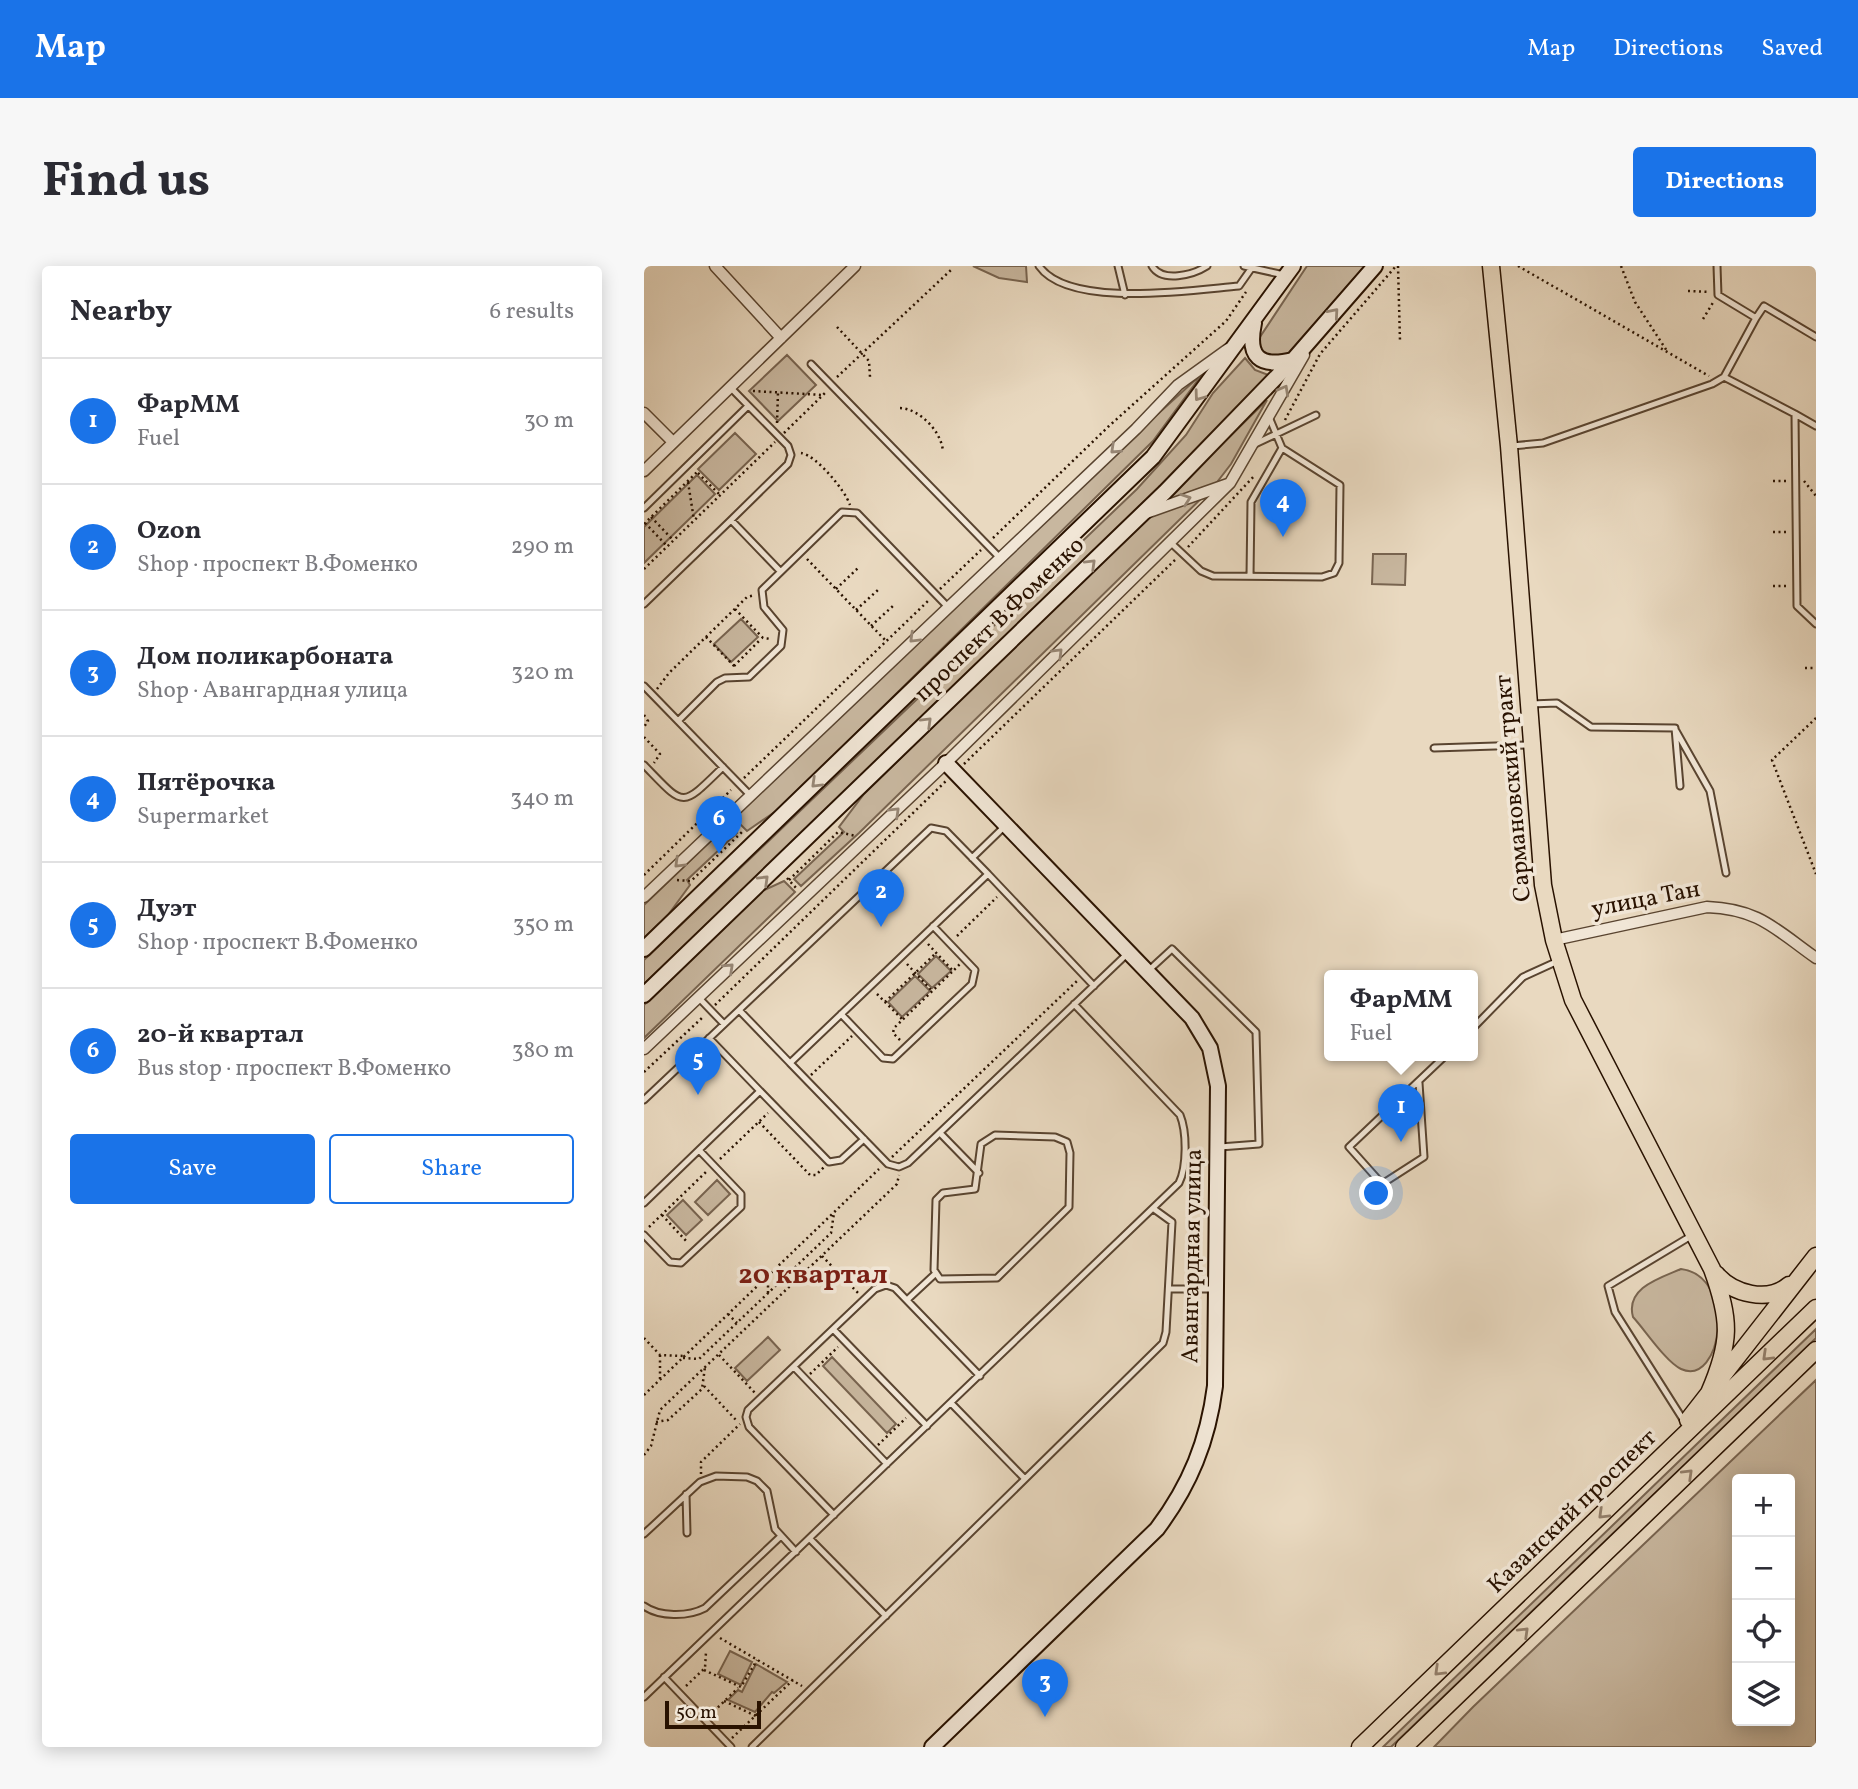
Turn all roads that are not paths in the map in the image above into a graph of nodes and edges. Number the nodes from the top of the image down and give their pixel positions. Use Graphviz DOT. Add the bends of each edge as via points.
graph roads {
  1 [pos="715,266"];
  2 [pos="855,266"];
  3 [pos="1039,266"];
  4 [pos="1118,266"];
  5 [pos="1152,266"];
  6 [pos="1207,266"];
  7 [pos="1244,266"];
  8 [pos="1375,266"];
  9 [pos="1491,266"];
  10 [pos="1717,266"];
  11 [pos="1252,267"];
  12 [pos="1290,271"];
  13 [pos="1125,295"];
  14 [pos="1756,318"];
  15 [pos="1255,321"];
  16 [pos="1316,333"];
  17 [pos="1816,337"];
  18 [pos="781,338"];
  19 [pos="1240,340"];
  20 [pos="1293,360"];
  21 [pos="811,364"];
  22 [pos="1721,379"];
  23 [pos="730,387"];
  24 [pos="748,406"];
  25 [pos="644,412"];
  26 [pos="1795,414"];
  27 [pos="1316,415"];
  28 [pos="1269,417"];
  29 [pos="1816,426"];
  30 [pos="1276,437"];
  31 [pos="673,442"];
  32 [pos="1253,446"];
  33 [pos="1509,446"];
  34 [pos="1282,448"];
  35 [pos="644,471"];
  36 [pos="1230,483"];
  37 [pos="644,508"];
  38 [pos="1142,514"];
  39 [pos="731,520"];
  40 [pos="1170,542"];
  41 [pos="999,557"];
  42 [pos="780,571"];
  43 [pos="1250,576"];
  44 [pos="644,604"];
  45 [pos="947,606"];
  46 [pos="1816,624"];
  47 [pos="644,686"];
  48 [pos="1528,704"];
  49 [pos="678,720"];
  50 [pos="1675,728"];
  51 [pos="1531,745"];
  52 [pos="1434,748"];
  53 [pos="946,763"];
  54 [pos="646,767"];
  55 [pos="723,767"];
  56 [pos="1680,786"];
  57 [pos="750,795"];
  58 [pos="1006,825"];
  59 [pos="972,858"];
  60 [pos="1726,873"];
  61 [pos="988,874"];
  62 [pos="644,897"];
  63 [pos="933,926"];
  64 [pos="1554,940"];
  65 [pos="644,949"];
  66 [pos="1129,953"];
  67 [pos="1816,958"];
  68 [pos="1561,960"];
  69 [pos="1147,972"];
  70 [pos="1094,986"];
  71 [pos="644,995"];
  72 [pos="698,997"];
  73 [pos="1074,1004"];
  74 [pos="739,1010"];
  75 [pos="841,1014"];
  76 [pos="1478,1023"];
  77 [pos="724,1024"];
  78 [pos="709,1038"];
  79 [pos="644,1049"];
  80 [pos="1440,1061"];
  81 [pos="790,1063"];
  82 [pos="1419,1083"];
  83 [pos="760,1091"];
  84 [pos="644,1100"];
  85 [pos="940,1133"];
  86 [pos="864,1139"];
  87 [pos="1217,1148"];
  88 [pos="699,1150"];
  89 [pos="979,1173"];
  90 [pos="644,1203"];
  91 [pos="1154,1209"];
  92 [pos="1694,1234"];
  93 [pos="644,1235"];
  94 [pos="1812,1262"];
  95 [pos="1712,1269"];
  96 [pos="935,1273"];
  97 [pos="1168,1289"];
  98 [pos="1216,1289"];
  99 [pos="907,1300"];
  100 [pos="1816,1308"];
  101 [pos="834,1329"];
  102 [pos="1816,1350"];
  103 [pos="794,1367"];
  104 [pos="980,1376"];
  105 [pos="1709,1394"];
  106 [pos="951,1403"];
  107 [pos="1685,1424"];
  108 [pos="927,1426"];
  109 [pos="887,1464"];
  110 [pos="1651,1468"];
  111 [pos="1025,1479"];
  112 [pos="686,1494"];
  113 [pos="834,1515"];
  114 [pos="687,1533"];
  115 [pos="644,1535"];
  116 [pos="781,1536"];
  117 [pos="810,1539"];
  118 [pos="796,1552"];
  119 [pos="644,1606"];
  120 [pos="886,1616"];
  121 [pos="664,1678"];
  122 [pos="644,1697"];
  123 [pos="729,1745"];
  124 [pos="752,1747"];
  125 [pos="932,1747"];
  126 [pos="1360,1747"];
  127 [pos="1404,1747"];
  1 -- 18 [label="street"];
  2 -- 18 [label="street"];
  3 -- 13 [label="lane" via="1057,282"];
  4 -- 13 [label="lane"];
  5 -- 6 [label="lane" via="1166,277"];
  7 -- 11 [label="lane"];
  16 -- 8 [label="main road, проспект В.Фоменко, one-way"];
  9 -- 33 [label="main road, Сармановский тракт"];
  10 -- 14 [label="lane" via="1717,294"];
  11 -- 12 [label="lane"];
  11 -- 13 [label="lane" via="1239,286"];
  12 -- 15 [label="main road, проспект В.Фоменко"];
  14 -- 17 [label="lane" via="1764,306"];
  14 -- 22 [label="lane"];
  15 -- 19 [label="main road, проспект В.Фоменко"];
  15 -- 20 [label="main road" via="1253,352 1267,363"];
  16 -- 20 [label="main road, проспект В.Фоменко"];
  28 -- 16 [label="street, one-way"];
  18 -- 23 [label="street"];
  19 -- 41 [label="street, one-way" via="1178,385"];
  19 -- 65 [label="main road, проспект В.Фоменко, one-way" via="1153,457"];
  20 -- 38 [label="main road, проспект В.Фоменко"];
  21 -- 41 [label="lane"];
  22 -- 26 [label="lane"];
  22 -- 33 [label="lane" via="1543,443"];
  23 -- 24 [label="lane"];
  23 -- 31 [label="street"];
  24 -- 37 [label="lane"];
  24 -- 39 [label="lane" via="788,446 790,455 788,464"];
  25 -- 31 [label="street"];
  26 -- 29 [label="lane"];
  26 -- 46 [label="lane" via="1797,606"];
  27 -- 30 [label="lane"];
  28 -- 30 [label="lane"];
  28 -- 32 [label="street"];
  30 -- 32 [label="lane"];
  30 -- 34 [label="lane"];
  31 -- 35 [label="street"];
  32 -- 36 [label="street"];
  33 -- 48 [label="main road, Сармановский тракт"];
  34 -- 43 [label="lane" via="1251,502"];
  34 -- 43 [label="lane" via="1340,485 1339,563 1328,576"];
  38 -- 36 [label="street, one-way"];
  36 -- 40 [label="street"];
  71 -- 38 [label="main road, проспект В.Фоменко, one-way"];
  39 -- 42 [label="lane"];
  39 -- 44 [label="lane"];
  40 -- 43 [label="lane" via="1206,574"];
  53 -- 40 [label="street, one-way"];
  41 -- 45 [label="street"];
  42 -- 45 [label="lane" via="838,514 851,511"];
  42 -- 49 [label="lane" via="761,595 764,607 781,625 781,646 746,678 717,682"];
  45 -- 57 [label="street, one-way"];
  47 -- 49 [label="lane"];
  48 -- 50 [label="lane" via="1557,703 1591,727"];
  48 -- 51 [label="main road, Сармановский тракт"];
  49 -- 55 [label="lane"];
  50 -- 56 [label="lane"];
  50 -- 60 [label="lane" via="1710,791"];
  51 -- 52 [label="lane"];
  51 -- 64 [label="main road, Сармановский тракт" via="1543,885"];
  53 -- 58 [label="main road, Авангардная улица"];
  72 -- 53 [label="street, one-way"];
  54 -- 55 [label="lane" via="676,798 684,800"];
  55 -- 57 [label="lane"];
  57 -- 62 [label="street, one-way"];
  58 -- 59 [label="lane"];
  58 -- 66 [label="main road, Авангардная улица"];
  59 -- 61 [label="lane"];
  59 -- 74 [label="lane" via="946,831 925,832"];
  61 -- 63 [label="lane"];
  61 -- 70 [label="lane"];
  63 -- 75 [label="lane"];
  63 -- 75 [label="lane" via="975,970 975,979 906,1047 887,1059"];
  64 -- 67 [label="street, улица Тан" via="1707,907 1727,908 1753,913"];
  64 -- 68 [label="main road, Сармановский тракт"];
  66 -- 69 [label="main road, Авангардная улица"];
  66 -- 70 [label="lane"];
  68 -- 76 [label="lane" via="1523,976"];
  68 -- 92 [label="main road, Сармановский тракт" via="1573,1000"];
  69 -- 87 [label="main road, Авангардная улица" via="1192,1018 1210,1048 1217,1074"];
  69 -- 87 [label="lane" via="1172,949 1256,1032 1259,1144"];
  70 -- 73 [label="lane"];
  72 -- 77 [label="lane"];
  72 -- 79 [label="street"];
  73 -- 85 [label="lane"];
  73 -- 91 [label="lane" via="1182,1119 1181,1180"];
  74 -- 77 [label="lane"];
  74 -- 81 [label="lane"];
  75 -- 81 [label="lane"];
  77 -- 78 [label="lane"];
  78 -- 83 [label="lane"];
  78 -- 84 [label="lane"];
  80 -- 82 [label="lane"];
  81 -- 86 [label="lane"];
  82 -- 82 [label="lane" via="1349,1147 1382,1184 1424,1157"];
  83 -- 86 [label="lane" via="829,1162 841,1160"];
  83 -- 88 [label="lane"];
  85 -- 86 [label="lane" via="899,1167 886,1163"];
  85 -- 89 [label="lane"];
  87 -- 98 [label="main road, Авангардная улица"];
  88 -- 90 [label="lane"];
  88 -- 93 [label="lane" via="743,1201 681,1262 674,1263"];
  89 -- 96 [label="lane" via="973,1190 946,1191 936,1200"];
  89 -- 96 [label="lane" via="979,1149 990,1136 1059,1137 1067,1142 1070,1153 1068,1210 997,1279 943,1280"];
  91 -- 97 [label="lane" via="1172,1222"];
  91 -- 104 [label="lane"];
  92 -- 95 [label="main road, Сармановский тракт"];
  92 -- 107 [label="lane" via="1608,1286 1615,1312"];
  94 -- 95 [label="main road, Сармановский тракт" via="1772,1295 1723,1283"];
  94 -- 105 [label="main road"];
  95 -- 105 [label="main road, Сармановский тракт" via="1726,1307 1728,1336 1724,1360"];
  96 -- 99 [label="lane"];
  97 -- 98 [label="lane"];
  97 -- 111 [label="lane" via="1163,1343"];
  98 -- 125 [label="main road, Авангардная улица" via="1211,1414 1196,1466 1173,1508 1142,1545"];
  99 -- 101 [label="lane" via="895,1287 878,1287"];
  99 -- 104 [label="lane"];
  100 -- 110 [label="main road, Казанский проспект, one-way"];
  101 -- 103 [label="lane"];
  101 -- 108 [label="lane"];
  127 -- 102 [label="main road, one-way"];
  103 -- 109 [label="lane"];
  103 -- 113 [label="lane" via="747,1413 749,1427"];
  104 -- 106 [label="lane"];
  105 -- 107 [label="main road"];
  106 -- 108 [label="lane"];
  106 -- 111 [label="lane"];
  107 -- 110 [label="main road"];
  108 -- 109 [label="lane"];
  109 -- 113 [label="lane"];
  110 -- 126 [label="main road, Казанский проспект, one-way"];
  111 -- 120 [label="lane"];
  112 -- 114 [label="lane"];
  112 -- 115 [label="lane"];
  112 -- 116 [label="lane" via="716,1476 757,1481 770,1499 774,1525"];
  113 -- 117 [label="lane"];
  116 -- 118 [label="lane"];
  116 -- 119 [label="lane" via="705,1608 689,1614 660,1613"];
  117 -- 118 [label="lane"];
  117 -- 120 [label="lane"];
  118 -- 121 [label="lane"];
  120 -- 124 [label="lane"];
  121 -- 122 [label="lane"];
  121 -- 123 [label="lane"];
}
